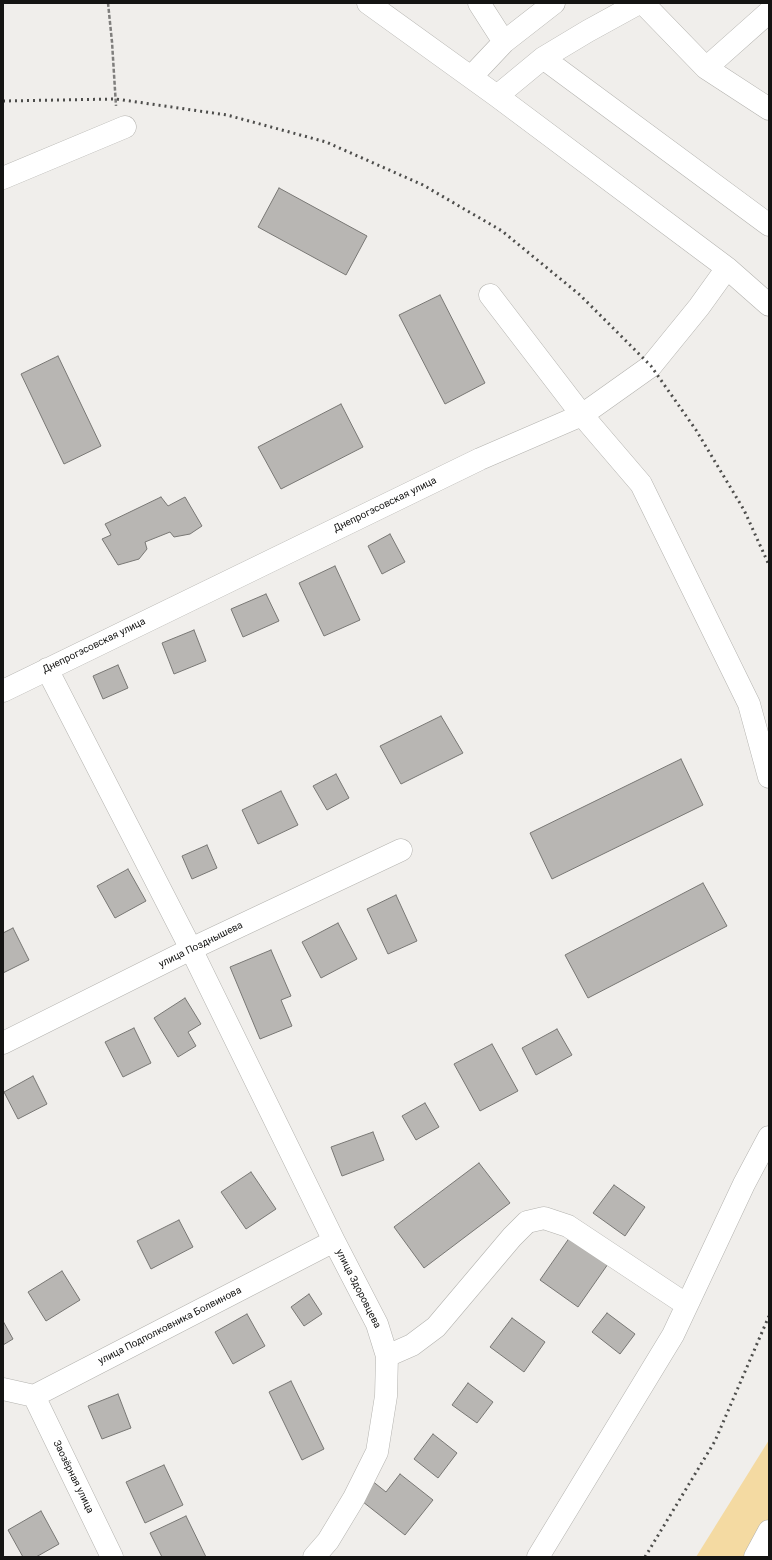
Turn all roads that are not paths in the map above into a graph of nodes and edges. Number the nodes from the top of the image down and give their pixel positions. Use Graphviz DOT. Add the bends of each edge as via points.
graph roads {
  1 [pos="368,3"];
  2 [pos="479,3"];
  3 [pos="554,3"];
  4 [pos="639,3"];
  5 [pos="643,3"];
  6 [pos="769,12"];
  7 [pos="504,42"];
  8 [pos="543,58"];
  9 [pos="706,68"];
  10 [pos="470,76"];
  11 [pos="497,96"];
  12 [pos="769,109"];
  13 [pos="121,129"];
  14 [pos="3,178"];
  15 [pos="769,225"];
  16 [pos="727,268"];
  17 [pos="490,295"];
  18 [pos="769,305"];
  19 [pos="582,415"];
  20 [pos="47,669"];
  21 [pos="3,691"];
  22 [pos="769,778"];
  23 [pos="401,850"];
  24 [pos="191,949"];
  25 [pos="3,1043"];
  26 [pos="769,1137"];
  27 [pos="334,1241"];
  28 [pos="687,1305"];
  29 [pos="387,1356"];
  30 [pos="3,1389"];
  31 [pos="34,1396"];
  32 [pos="769,1531"];
  33 [pos="112,1557"];
  34 [pos="314,1557"];
  35 [pos="538,1557"];
  36 [pos="755,1557"];
  1 -- 10 [label="street"];
  2 -- 7 [label="street"];
  3 -- 7 [label="street"];
  4 -- 8 [label="street"];
  5 -- 9 [label="street"];
  6 -- 9 [label="street"];
  7 -- 10 [label="street"];
  8 -- 11 [label="street"];
  8 -- 15 [label="street"];
  9 -- 12 [label="street"];
  10 -- 11 [label="street"];
  11 -- 16 [label="street"];
  13 -- 14 [label="street"];
  16 -- 18 [label="street"];
  16 -- 19 [label="street, Днепрогэсовская улица" via="651,366"];
  17 -- 19 [label="street"];
  19 -- 20 [label="street, Днепрогэсовская улица" via="480,459"];
  19 -- 22 [label="street" via="641,484 749,704"];
  20 -- 21 [label="street, Днепрогэсовская улица"];
  20 -- 24 [label="street, улица Здоровцева"];
  23 -- 24 [label="street, улица Позднышева"];
  24 -- 25 [label="street, улица Позднышева"];
  24 -- 27 [label="street, улица Здоровцева"];
  26 -- 28 [label="street"];
  27 -- 29 [label="street, улица Здоровцева" via="377,1324"];
  27 -- 31 [label="street, улица Подполковника Болвинова"];
  28 -- 29 [label="street" via="568,1226 544,1218 527,1222 512,1237 436,1327 412,1345"];
  28 -- 35 [label="street" via="673,1335"];
  29 -- 34 [label="street, улица Здоровцева" via="386,1396 377,1452 328,1541"];
  30 -- 31 [label="street"];
  31 -- 33 [label="street, Заозёрная улица"];
  32 -- 36 [label="street"];
}
